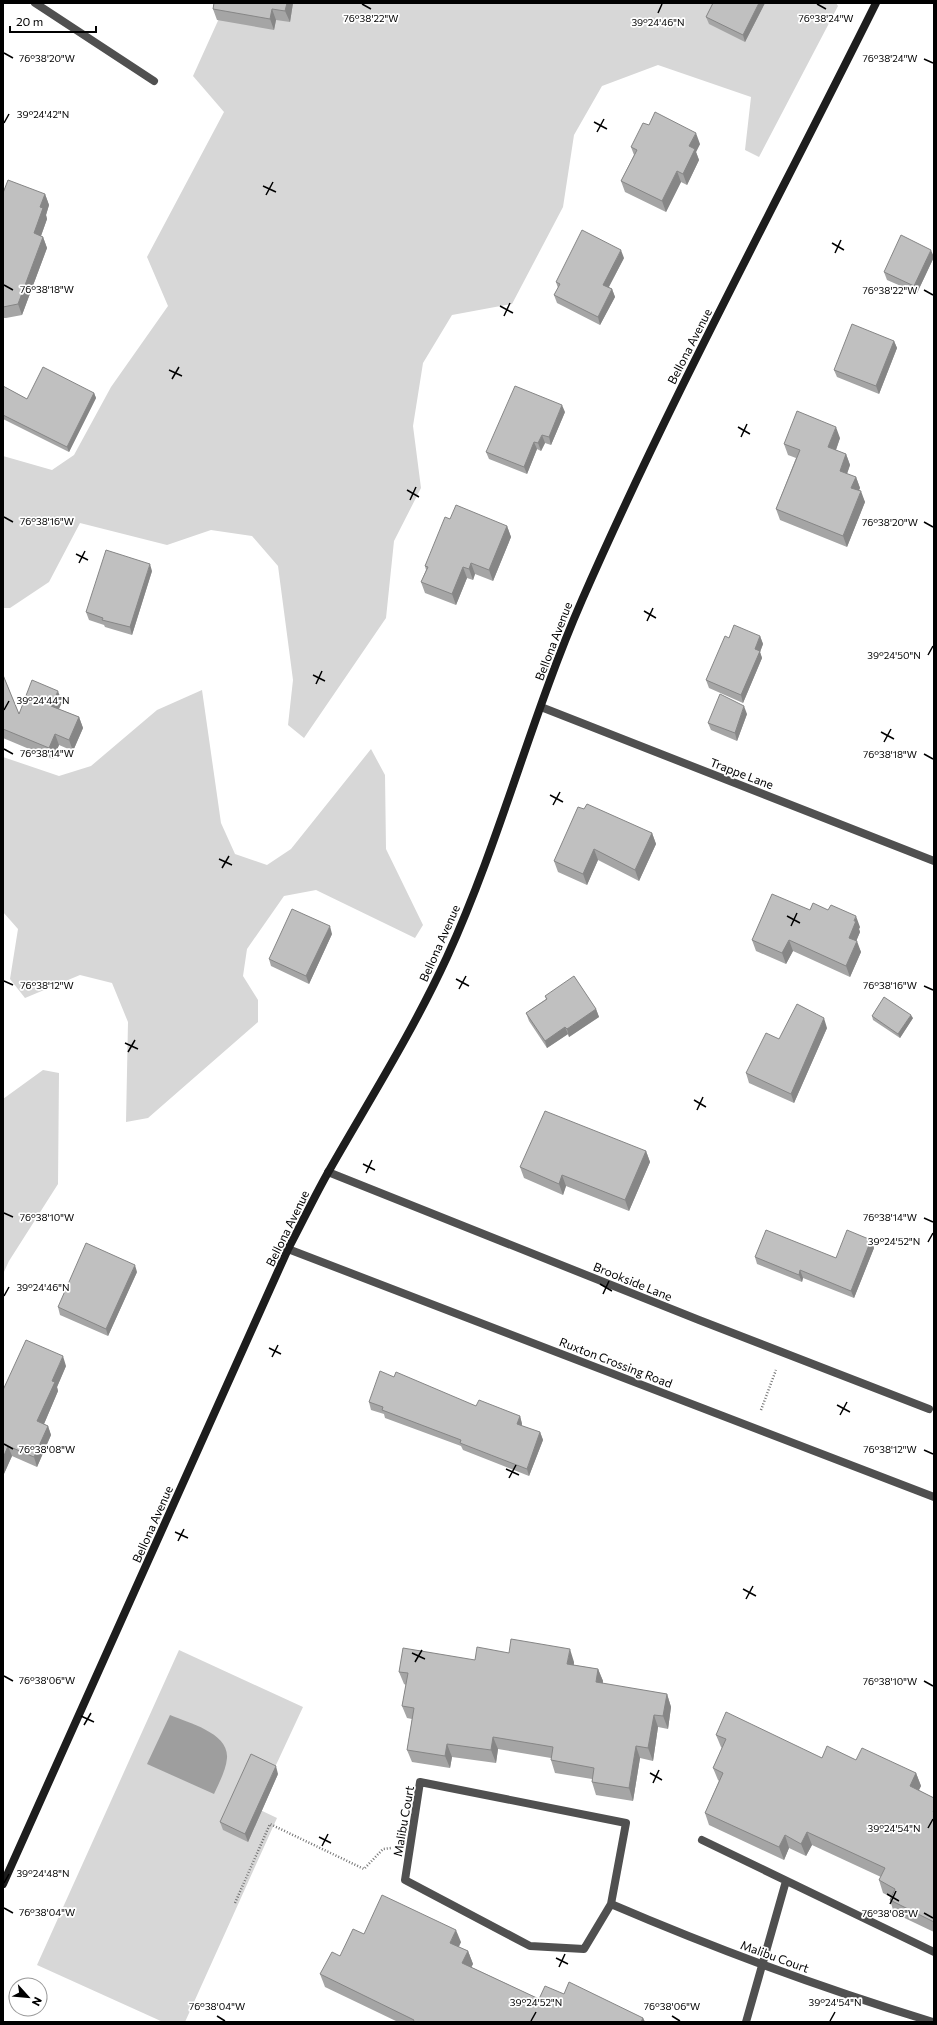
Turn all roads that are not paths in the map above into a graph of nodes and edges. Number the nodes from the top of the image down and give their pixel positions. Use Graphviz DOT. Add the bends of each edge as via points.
graph roads {
  1 [pos="35,3"];
  2 [pos="876,3"];
  3 [pos="154,81"];
  4 [pos="541,707"];
  5 [pos="934,861"];
  6 [pos="328,1172"];
  7 [pos="288,1249"];
  8 [pos="929,1409"];
  9 [pos="934,1497"];
  10 [pos="702,1840"];
  11 [pos="786,1881"];
  12 [pos="3,1884"];
  13 [pos="611,1904"];
  14 [pos="934,1952"];
  15 [pos="763,1965"];
  16 [pos="746,2022"];
  17 [pos="933,2022"];
  1 -- 3 [label="street"];
  2 -- 4 [label="street, Bellona Avenue" via="687,375 581,602"];
  4 -- 5 [label="street, Trappe Lane"];
  4 -- 6 [label="street, Bellona Avenue" via="479,882 447,956 417,1019"];
  6 -- 7 [label="street, Bellona Avenue"];
  6 -- 8 [label="street, Brookside Lane"];
  7 -- 9 [label="street, Ruxton Crossing Road"];
  7 -- 12 [label="street, Bellona Avenue"];
  10 -- 11 [label="street"];
  11 -- 14 [label="street"];
  11 -- 15 [label="street"];
  13 -- 13 [label="street, Malibu Court" via="626,1823 420,1782 405,1880 530,1946 584,1949"];
  13 -- 15 [label="street, Malibu Court" via="685,1936"];
  15 -- 16 [label="street"];
  15 -- 17 [label="street, Malibu Court"];
}
